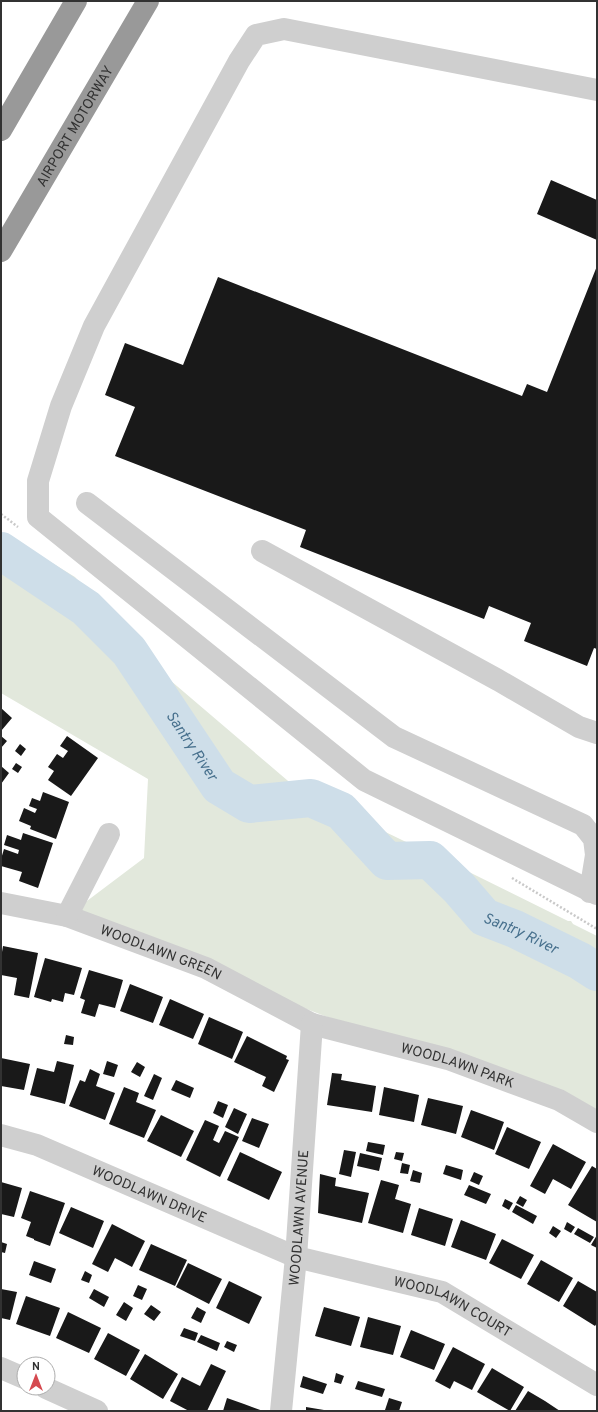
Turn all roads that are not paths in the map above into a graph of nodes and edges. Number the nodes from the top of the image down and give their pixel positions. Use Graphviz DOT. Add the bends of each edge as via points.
graph roads {
  1 [pos="76,1"];
  2 [pos="148,1"];
  3 [pos="597,90"];
  4 [pos="1,130"];
  5 [pos="1,251"];
  6 [pos="87,503"];
  7 [pos="262,551"];
  8 [pos="597,733"];
  9 [pos="109,834"];
  10 [pos="594,893"];
  11 [pos="1,903"];
  12 [pos="67,916"];
  13 [pos="312,1024"];
  14 [pos="597,1122"];
  15 [pos="1,1135"];
  16 [pos="296,1257"];
  17 [pos="1,1368"];
  18 [pos="16,1375"];
  19 [pos="597,1385"];
  20 [pos="56,1393"];
  21 [pos="97,1411"];
  22 [pos="281,1411"];
  1 -- 4 [label="highway"];
  2 -- 5 [label="highway, AIRPORT MOTORWAY"];
  3 -- 10 [label="street" via="284,30 256,35 239,61 94,326 61,406 38,481 38,517 364,780"];
  6 -- 10 [label="street" via="394,737 583,825 594,839"];
  7 -- 8 [label="street" via="579,727"];
  9 -- 12 [label="street"];
  11 -- 12 [label="street, WOODLAWN GREEN"];
  12 -- 13 [label="street, WOODLAWN GREEN" via="206,968"];
  13 -- 14 [label="street, WOODLAWN PARK" via="448,1059 558,1100"];
  13 -- 16 [label="street, WOODLAWN AVENUE"];
  15 -- 16 [label="street, WOODLAWN DRIVE" via="37,1145"];
  16 -- 19 [label="street, WOODLAWN COURT" via="442,1292"];
  16 -- 22 [label="street, WOODLAWN AVENUE"];
  17 -- 18 [label="street"];
  20 -- 21 [label="street"];
}
